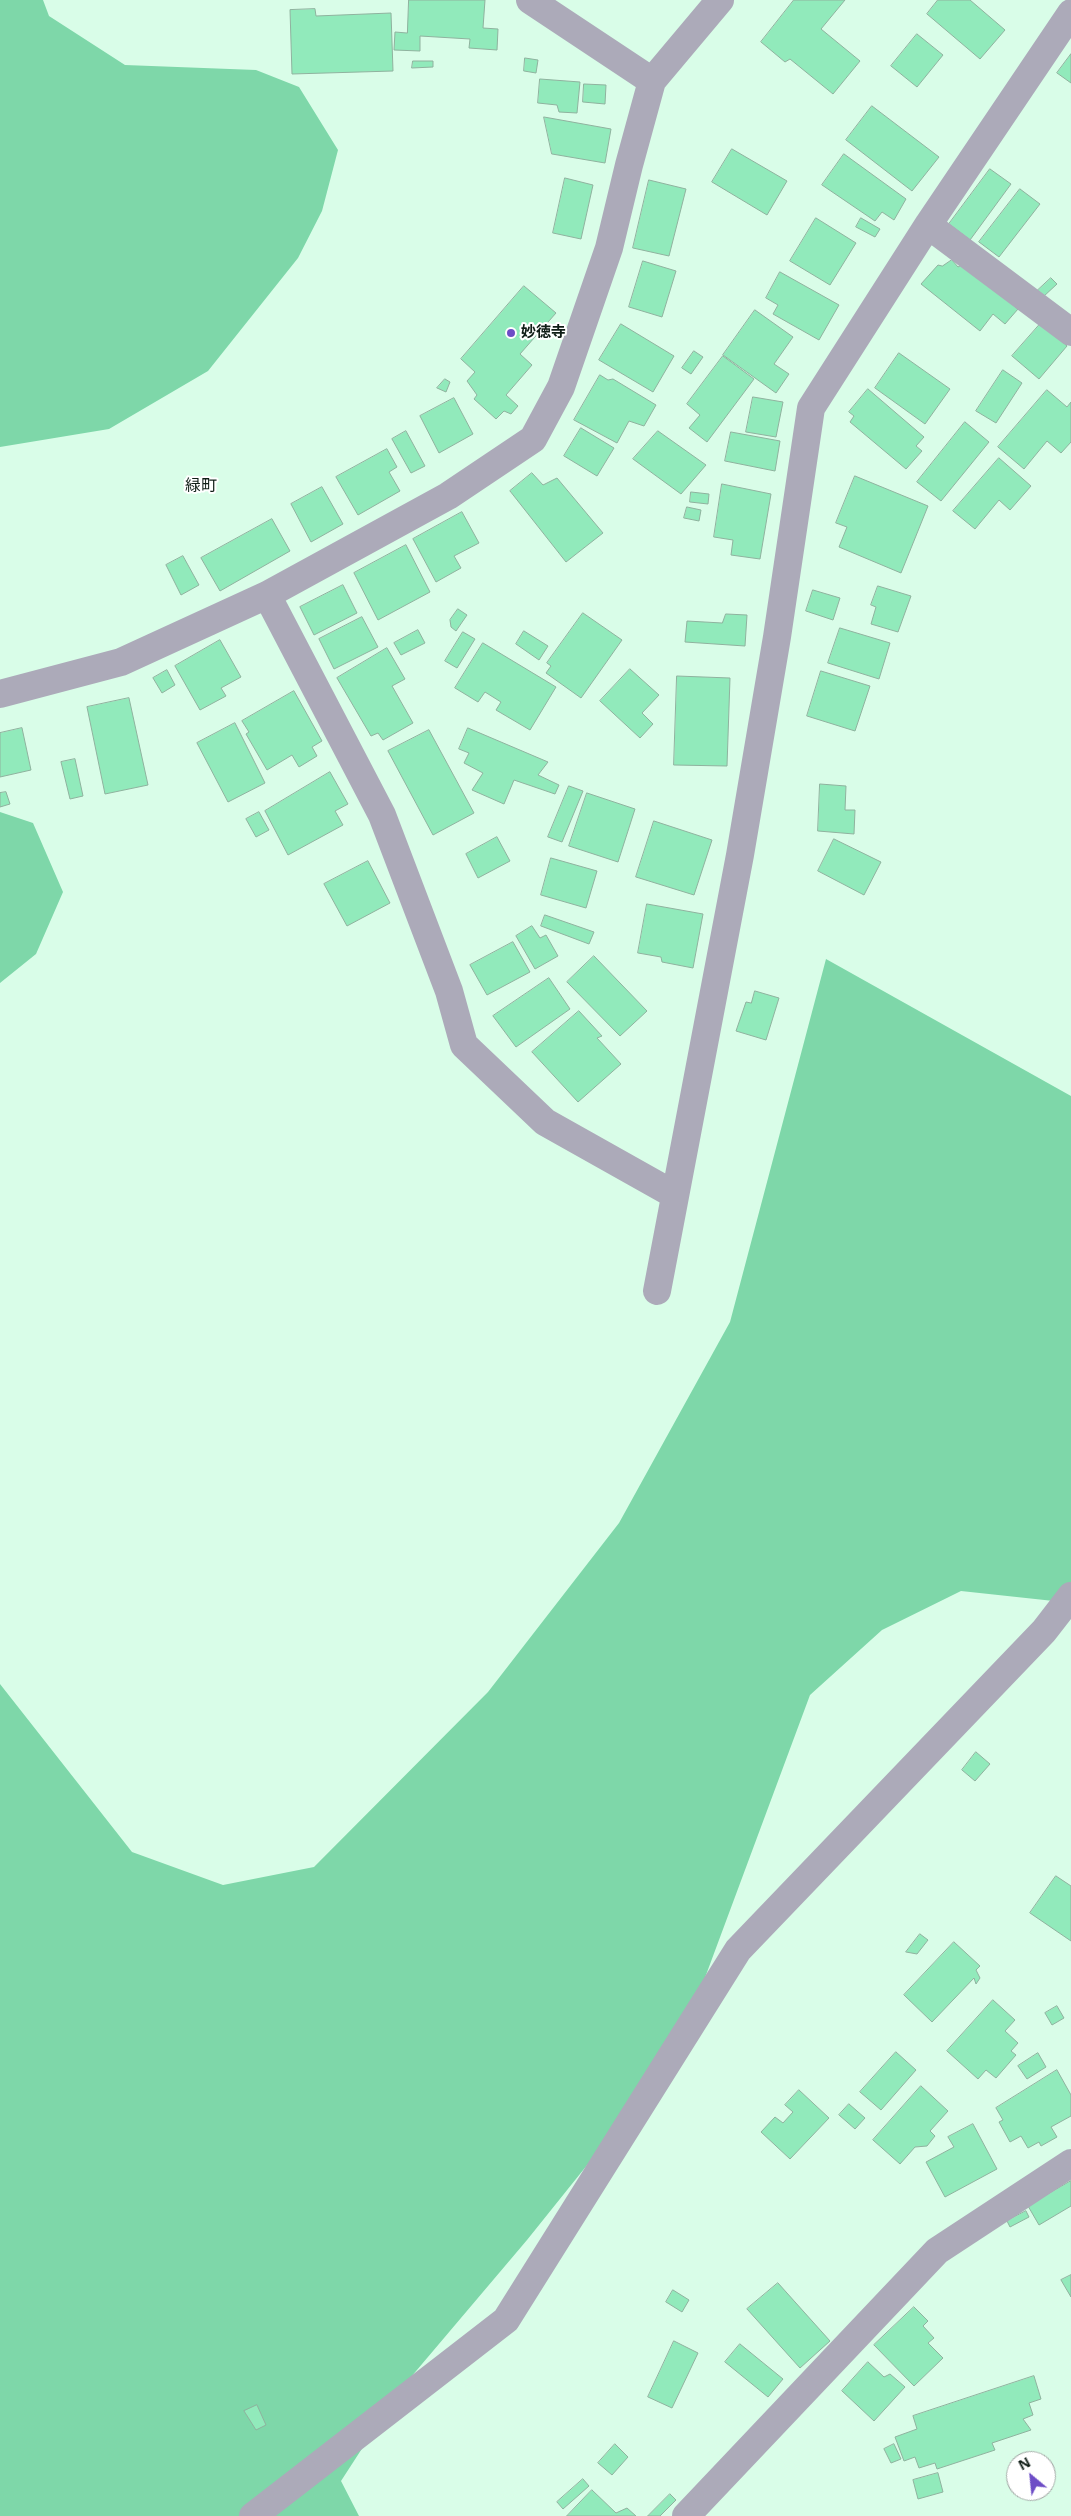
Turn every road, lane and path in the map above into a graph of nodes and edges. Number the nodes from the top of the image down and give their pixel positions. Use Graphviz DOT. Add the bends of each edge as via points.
graph roads {
  1 [pos="530,0"];
  2 [pos="720,0"];
  3 [pos="1071,13"];
  4 [pos="652,81"];
  5 [pos="928,225"];
  6 [pos="1071,332"];
  7 [pos="267,594"];
  8 [pos="0,694"];
  9 [pos="675,1195"];
  10 [pos="657,1291"];
  11 [pos="1071,1596"];
  12 [pos="1071,2163"];
  13 [pos="253,2516"];
  14 [pos="686,2516"];
  1 -- 4 [label="street"];
  2 -- 4 [label="street"];
  3 -- 5 [label="street"];
  4 -- 7 [label="street" via="609,248 561,387 533,439 448,496"];
  5 -- 6 [label="street"];
  5 -- 9 [label="street" via="811,408 740,856"];
  7 -- 8 [label="street" via="121,662"];
  7 -- 9 [label="street" via="382,815 449,991 464,1045 545,1122"];
  9 -- 10 [label="street"];
  11 -- 13 [label="street" via="1044,1632 738,1950 506,2320"];
  12 -- 14 [label="street" via="938,2251"];
}
